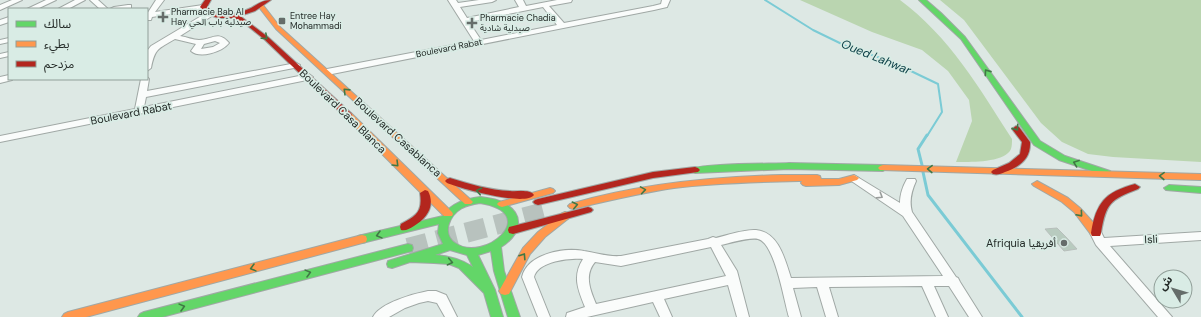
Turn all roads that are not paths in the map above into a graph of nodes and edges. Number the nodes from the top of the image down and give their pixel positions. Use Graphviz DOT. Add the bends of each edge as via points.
graph roads {
  1 [pos="18,0"];
  2 [pos="52,0"];
  3 [pos="81,0"];
  4 [pos="94,0"];
  5 [pos="160,0"];
  6 [pos="487,0"];
  7 [pos="519,0"];
  8 [pos="568,0"];
  9 [pos="912,0"];
  10 [pos="922,0"];
  11 [pos="665,2"];
  12 [pos="205,3"];
  13 [pos="264,3"];
  14 [pos="454,3"];
  15 [pos="545,4"];
  16 [pos="128,5"];
  17 [pos="0,8"];
  18 [pos="33,8"];
  19 [pos="64,8"];
  20 [pos="103,8"];
  21 [pos="118,8"];
  22 [pos="524,8"];
  23 [pos="211,14"];
  24 [pos="233,15"];
  25 [pos="148,18"];
  26 [pos="6,20"];
  27 [pos="466,20"];
  28 [pos="0,23"];
  29 [pos="0,26"];
  30 [pos="562,26"];
  31 [pos="173,36"];
  32 [pos="201,43"];
  33 [pos="479,43"];
  34 [pos="149,53"];
  35 [pos="296,65"];
  36 [pos="327,72"];
  37 [pos="309,78"];
  38 [pos="145,80"];
  39 [pos="142,95"];
  40 [pos="139,111"];
  41 [pos="0,139"];
  42 [pos="996,172"];
  43 [pos="854,173"];
  44 [pos="1113,174"];
  45 [pos="443,177"];
  46 [pos="1201,177"];
  47 [pos="876,179"];
  48 [pos="912,181"];
  49 [pos="1059,185"];
  50 [pos="1112,186"];
  51 [pos="1157,188"];
  52 [pos="1201,190"];
  53 [pos="425,193"];
  54 [pos="535,198"];
  55 [pos="468,202"];
  56 [pos="502,204"];
  57 [pos="545,212"];
  58 [pos="907,213"];
  59 [pos="566,215"];
  60 [pos="446,217"];
  61 [pos="404,228"];
  62 [pos="513,230"];
  63 [pos="1201,236"];
  64 [pos="1098,238"];
  65 [pos="713,241"];
  66 [pos="451,246"];
  67 [pos="496,246"];
  68 [pos="471,252"];
  69 [pos="350,254"];
  70 [pos="592,257"];
  71 [pos="411,259"];
  72 [pos="382,266"];
  73 [pos="281,270"];
  74 [pos="733,279"];
  75 [pos="926,282"];
  76 [pos="954,282"];
  77 [pos="786,283"];
  78 [pos="822,283"];
  79 [pos="489,290"];
  80 [pos="505,291"];
  81 [pos="657,297"];
  82 [pos="592,310"];
  83 [pos="68,317"];
  84 [pos="95,317"];
  85 [pos="144,317"];
  86 [pos="379,317"];
  87 [pos="451,317"];
  88 [pos="497,317"];
  89 [pos="514,317"];
  90 [pos="544,317"];
  91 [pos="572,317"];
  92 [pos="666,317"];
  93 [pos="743,317"];
  94 [pos="795,317"];
  95 [pos="832,317"];
  96 [pos="942,317"];
  97 [pos="976,317"];
  98 [pos="1166,317"];
  1 -- 17 [label="street"];
  2 -- 18 [label="street"];
  3 -- 19 [label="street"];
  4 -- 20 [label="street"];
  5 -- 25 [label="street"];
  6 -- 14 [label="street"];
  7 -- 22 [label="street"];
  8 -- 15 [label="street"];
  9 -- 42 [label="main road, one-way" via="953,38 1026,142 1027,149 1022,158"];
  44 -- 10 [label="main road, one-way" via="1072,162 1041,146 963,38"];
  11 -- 30 [label="street, Boulevard Rabat"];
  12 -- 23 [label="main road" via="205,11"];
  12 -- 25 [label="street"];
  13 -- 24 [label="main road"];
  13 -- 36 [label="main road, Boulevard Casa Blanca" via="278,28"];
  14 -- 27 [label="street"];
  15 -- 22 [label="street"];
  15 -- 30 [label="street"];
  16 -- 21 [label="street"];
  22 -- 27 [label="street"];
  23 -- 24 [label="main road"];
  23 -- 31 [label="street"];
  24 -- 35 [label="main road, Boulevard Casa Blanca, one-way" via="262,34"];
  26 -- 28 [label="street"];
  26 -- 29 [label="street"];
  27 -- 33 [label="street"];
  30 -- 33 [label="street, Boulevard Rabat"];
  31 -- 32 [label="street"];
  31 -- 34 [label="street"];
  33 -- 36 [label="street, Boulevard Rabat"];
  35 -- 37 [label="main road, Boulevard Casa Blanca"];
  35 -- 39 [label="street"];
  45 -- 36 [label="main road, Boulevard Casablanca, one-way"];
  37 -- 40 [label="street, Boulevard Rabat"];
  37 -- 53 [label="main road, Boulevard Casa Blanca, one-way"];
  38 -- 39 [label="street"];
  39 -- 40 [label="street"];
  40 -- 41 [label="street, Boulevard Rabat"];
  42 -- 43 [label="main road, one-way" via="913,169"];
  42 -- 44 [label="main road"];
  43 -- 47 [label="main road"];
  43 -- 54 [label="main road" via="838,163 739,161 634,173"];
  57 -- 43 [label="main road, one-way" via="674,185"];
  43 -- 58 [label="street, one-way"];
  43 -- 59 [label="main road" via="839,182 676,192"];
  46 -- 44 [label="main road, one-way"];
  54 -- 45 [label="main road, one-way" via="484,192"];
  45 -- 55 [label="main road, Boulevard Casablanca"];
  48 -- 58 [label="street" via="906,190 904,201"];
  49 -- 64 [label="main road, one-way" via="1033,184 1066,200"];
  50 -- 64 [label="main road" via="1139,187 1112,196 1103,204 1099,215"];
  51 -- 52 [label="main road"];
  53 -- 60 [label="main road, Boulevard Casa Blanca"];
  53 -- 61 [label="main road" via="427,208 420,218"];
  54 -- 56 [label="main road"];
  55 -- 56 [label="main road" via="492,200"];
  55 -- 60 [label="main road" via="454,209"];
  56 -- 62 [label="main road" via="511,211 515,220"];
  58 -- 76 [label="street"];
  59 -- 62 [label="main road"];
  80 -- 59 [label="main road, one-way" via="530,246"];
  60 -- 61 [label="main road"];
  60 -- 66 [label="main road" via="442,234"];
  61 -- 83 [label="main road, one-way"];
  62 -- 67 [label="main road"];
  63 -- 64 [label="street, Isli"];
  64 -- 98 [label="street"];
  65 -- 70 [label="street" via="626,260 606,261"];
  65 -- 74 [label="street"];
  65 -- 77 [label="street" via="751,234 765,237 773,247"];
  66 -- 68 [label="main road"];
  66 -- 71 [label="main road"];
  67 -- 68 [label="main road" via="484,251"];
  67 -- 80 [label="main road" via="497,263"];
  68 -- 79 [label="main road"];
  85 -- 69 [label="main road, one-way" via="405,244"];
  70 -- 82 [label="street" via="584,265 582,273 584,290"];
  70 -- 90 [label="street" via="554,257 538,263 530,271 528,277"];
  71 -- 72 [label="main road"];
  71 -- 79 [label="main road, one-way" via="441,260 461,265 470,271 480,285"];
  73 -- 84 [label="main road"];
  74 -- 81 [label="street"];
  74 -- 93 [label="street"];
  75 -- 76 [label="street"];
  75 -- 78 [label="street"];
  75 -- 96 [label="street"];
  76 -- 97 [label="street"];
  77 -- 78 [label="street"];
  77 -- 94 [label="street"];
  78 -- 95 [label="street"];
  79 -- 88 [label="main road"];
  80 -- 89 [label="main road"];
  81 -- 82 [label="street"];
  81 -- 92 [label="street"];
  82 -- 91 [label="street"];
  86 -- 87 [label="street" via="395,307 430,295 442,299"];
}
